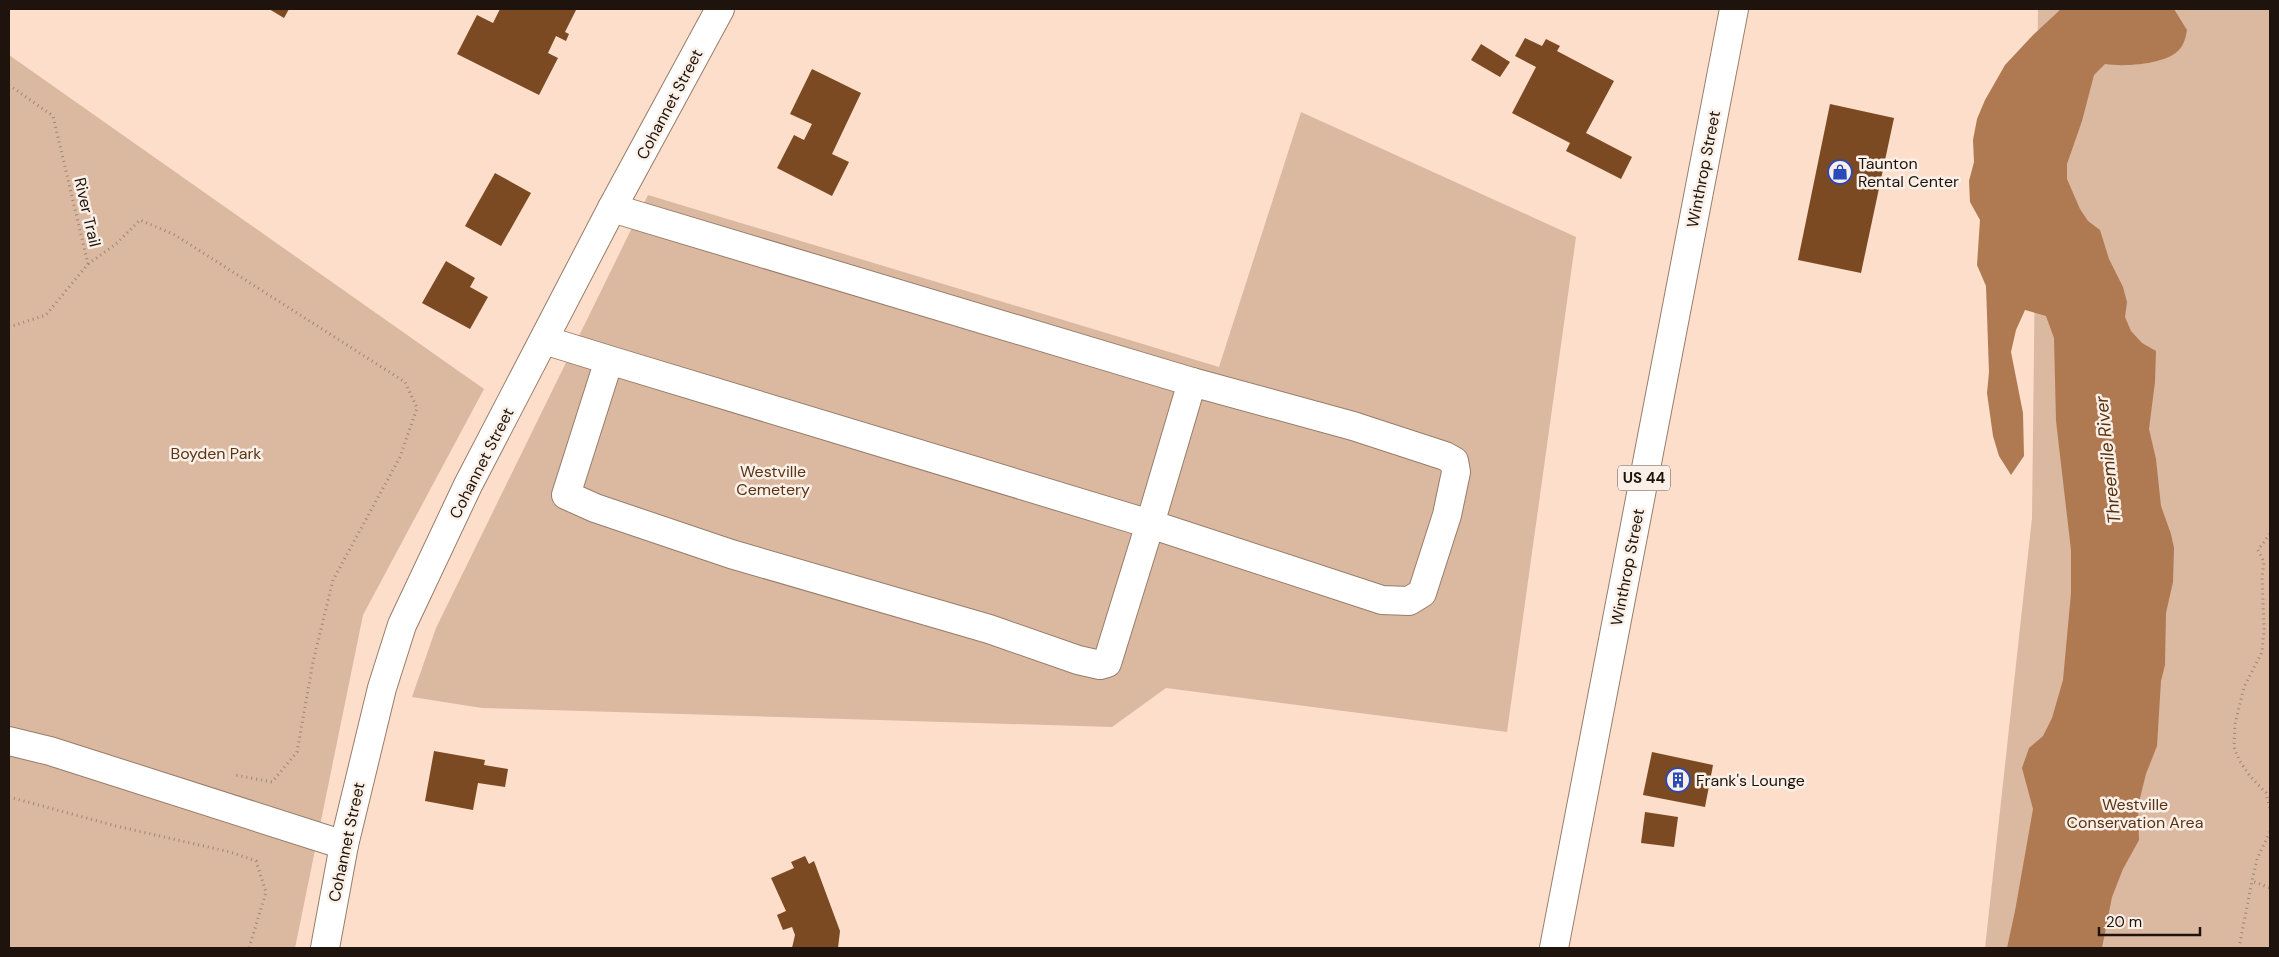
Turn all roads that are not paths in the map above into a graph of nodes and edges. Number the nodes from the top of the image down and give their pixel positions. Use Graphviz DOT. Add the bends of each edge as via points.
graph roads {
  1 [pos="720,9"];
  2 [pos="1734,9"];
  3 [pos="612,208"];
  4 [pos="544,340"];
  5 [pos="610,360"];
  6 [pos="1192,382"];
  7 [pos="1150,524"];
  8 [pos="9,741"];
  9 [pos="344,845"];
  10 [pos="324,948"];
  11 [pos="1554,948"];
  1 -- 3 [label="main road, Cohannet Street"];
  2 -- 11 [label="main road, Winthrop Street / US 44"];
  3 -- 4 [label="main road, Cohannet Street"];
  3 -- 6 [label="main road"];
  4 -- 5 [label="main road"];
  4 -- 9 [label="main road, Cohannet Street" via="468,485 402,625 382,688"];
  5 -- 7 [label="main road"];
  5 -- 7 [label="main road" via="566,495 731,554 989,629 1078,660 1100,665 1107,663"];
  6 -- 7 [label="main road"];
  6 -- 7 [label="main road" via="1353,426 1445,456 1454,461 1456,472 1447,515 1422,593 1409,601 1382,600"];
  8 -- 9 [label="main road" via="50,751"];
  9 -- 10 [label="main road, Cohannet Street"];
}
